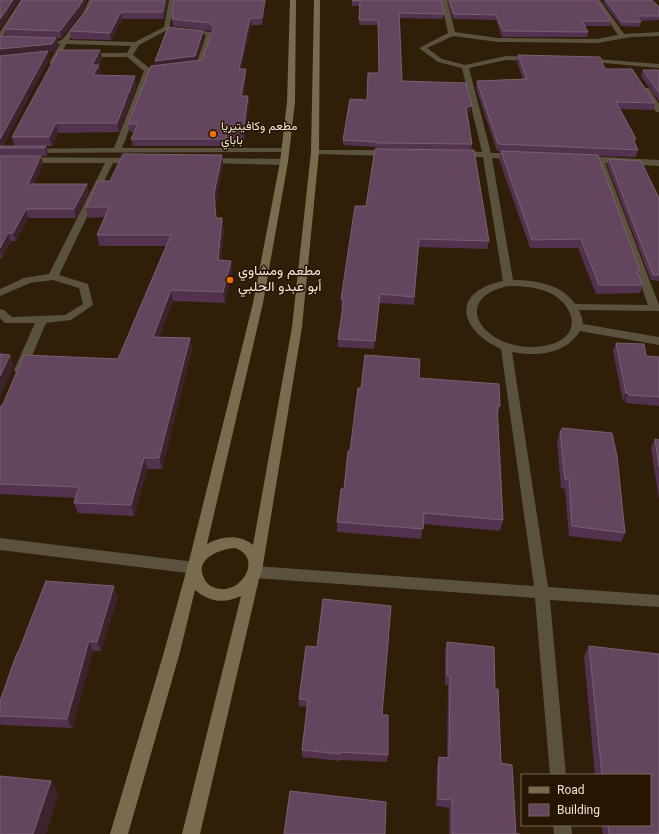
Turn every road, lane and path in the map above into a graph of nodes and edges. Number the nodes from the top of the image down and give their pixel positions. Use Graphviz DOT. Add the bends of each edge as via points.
graph roads {
  1 [pos="24,0"];
  2 [pos="92,0"];
  3 [pos="172,0"];
  4 [pos="293,0"];
  5 [pos="317,0"];
  6 [pos="444,0"];
  7 [pos="597,0"];
  8 [pos="174,29"];
  9 [pos="452,34"];
  10 [pos="659,34"];
  11 [pos="0,37"];
  12 [pos="623,37"];
  13 [pos="0,40"];
  14 [pos="8,40"];
  15 [pos="48,42"];
  16 [pos="64,42"];
  17 [pos="136,44"];
  18 [pos="502,49"];
  19 [pos="600,51"];
  20 [pos="73,55"];
  21 [pos="129,55"];
  22 [pos="543,59"];
  23 [pos="581,60"];
  24 [pos="627,63"];
  25 [pos="178,66"];
  26 [pos="659,66"];
  27 [pos="465,67"];
  28 [pos="50,69"];
  29 [pos="635,75"];
  30 [pos="643,86"];
  31 [pos="659,110"];
  32 [pos="6,149"];
  33 [pos="117,150"];
  34 [pos="285,150"];
  35 [pos="315,152"];
  36 [pos="401,153"];
  37 [pos="448,154"];
  38 [pos="487,154"];
  39 [pos="525,156"];
  40 [pos="577,159"];
  41 [pos="0,160"];
  42 [pos="600,160"];
  43 [pos="110,161"];
  44 [pos="142,161"];
  45 [pos="197,161"];
  46 [pos="284,162"];
  47 [pos="659,163"];
  48 [pos="53,277"];
  49 [pos="508,283"];
  50 [pos="0,293"];
  51 [pos="572,307"];
  52 [pos="657,308"];
  53 [pos="0,312"];
  54 [pos="42,320"];
  55 [pos="577,327"];
  56 [pos="659,341"];
  57 [pos="506,347"];
  58 [pos="16,378"];
  59 [pos="0,544"];
  60 [pos="195,566"];
  61 [pos="254,573"];
  62 [pos="542,592"];
  63 [pos="659,601"];
  64 [pos="558,774"];
  65 [pos="119,834"];
  66 [pos="191,834"];
  1 -- 11 [label="street"];
  2 -- 16 [label="street" via="86,13"];
  3 -- 8 [label="street"];
  4 -- 34 [label="main road" via="291,102"];
  5 -- 35 [label="main road"];
  6 -- 9 [label="street"];
  7 -- 12 [label="street"];
  8 -- 17 [label="street"];
  8 -- 25 [label="street" via="210,34 200,64"];
  9 -- 18 [label="street"];
  9 -- 27 [label="street" via="422,48 440,61"];
  10 -- 12 [label="street"];
  12 -- 19 [label="street"];
  13 -- 14 [label="street"];
  15 -- 16 [label="street"];
  16 -- 17 [label="street"];
  16 -- 28 [label="street"];
  17 -- 21 [label="street"];
  18 -- 19 [label="street"];
  18 -- 22 [label="street"];
  18 -- 27 [label="street"];
  19 -- 23 [label="street"];
  19 -- 24 [label="street"];
  20 -- 21 [label="street"];
  21 -- 33 [label="street" via="152,69"];
  24 -- 26 [label="street"];
  24 -- 29 [label="street"];
  27 -- 38 [label="street"];
  30 -- 31 [label="street"];
  32 -- 33 [label="street"];
  33 -- 34 [label="street"];
  34 -- 46 [label="main road"];
  35 -- 36 [label="street"];
  35 -- 61 [label="main road" via="297,327"];
  37 -- 38 [label="street"];
  38 -- 39 [label="street"];
  38 -- 49 [label="street"];
  40 -- 42 [label="street"];
  41 -- 43 [label="street"];
  42 -- 47 [label="street"];
  42 -- 52 [label="street"];
  43 -- 44 [label="street"];
  43 -- 48 [label="street"];
  45 -- 46 [label="street"];
  46 -- 60 [label="main road" via="258,303"];
  48 -- 50 [label="street" via="28,280"];
  48 -- 54 [label="street" via="84,286 88,304 67,318"];
  49 -- 51 [label="street" via="538,285 552,290"];
  49 -- 57 [label="street" via="482,292 474,300 471,310 473,320 480,331"];
  51 -- 52 [label="street"];
  51 -- 55 [label="street" via="577,317"];
  53 -- 54 [label="street" via="9,321"];
  54 -- 58 [label="street"];
  55 -- 56 [label="street"];
  55 -- 57 [label="street" via="572,338 560,346 544,350"];
  57 -- 62 [label="street"];
  59 -- 60 [label="street"];
  60 -- 61 [label="main road" via="195,580 200,587 219,596 236,593 245,587"];
  60 -- 61 [label="main road" via="202,553 210,547 231,542 249,551 254,559"];
  60 -- 65 [label="main road"];
  61 -- 62 [label="street"];
  61 -- 66 [label="main road"];
  62 -- 63 [label="street"];
  62 -- 64 [label="street"];
}
